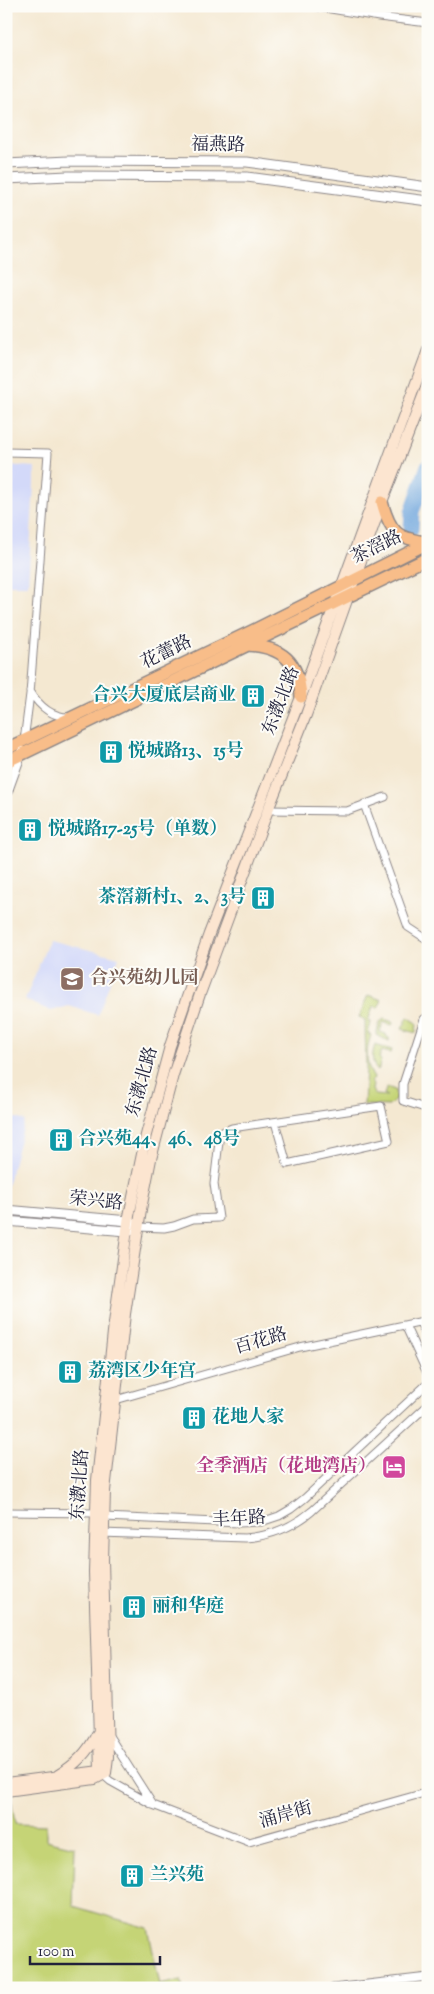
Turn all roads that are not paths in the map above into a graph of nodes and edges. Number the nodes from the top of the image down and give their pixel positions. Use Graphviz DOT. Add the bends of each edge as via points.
graph roads {
  1 [pos="313,6"];
  2 [pos="428,23"];
  3 [pos="6,164"];
  4 [pos="6,179"];
  5 [pos="428,187"];
  6 [pos="428,201"];
  7 [pos="428,350"];
  8 [pos="428,383"];
  9 [pos="6,452"];
  10 [pos="382,502"];
  11 [pos="428,542"];
  12 [pos="428,558"];
  13 [pos="355,578"];
  14 [pos="342,585"];
  15 [pos="349,596"];
  16 [pos="336,601"];
  17 [pos="245,645"];
  18 [pos="30,690"];
  19 [pos="301,697"];
  20 [pos="74,716"];
  21 [pos="24,741"];
  22 [pos="21,754"];
  23 [pos="7,759"];
  24 [pos="6,795"];
  25 [pos="385,798"];
  26 [pos="364,804"];
  27 [pos="268,810"];
  28 [pos="428,940"];
  29 [pos="428,1016"];
  30 [pos="428,1109"];
  31 [pos="275,1122"];
  32 [pos="6,1210"];
  33 [pos="6,1221"];
  34 [pos="128,1226"];
  35 [pos="138,1227"];
  36 [pos="424,1321"];
  37 [pos="405,1325"];
  38 [pos="428,1339"];
  39 [pos="428,1374"];
  40 [pos="428,1383"];
  41 [pos="109,1400"];
  42 [pos="428,1405"];
  43 [pos="6,1512"];
  44 [pos="99,1515"];
  45 [pos="99,1532"];
  46 [pos="103,1733"];
  47 [pos="102,1774"];
  48 [pos="52,1777"];
  49 [pos="6,1783"];
  50 [pos="6,1791"];
  51 [pos="428,1792"];
  52 [pos="153,1805"];
  53 [pos="428,1977"];
  54 [pos="333,1988"];
  1 -- 2 [label="street"];
  3 -- 5 [label="street, 福燕路" via="247,162"];
  4 -- 6 [label="street, 福燕路" via="247,177"];
  7 -- 14 [label="main road, 东漖北路"];
  8 -- 10 [label="main road, 东漖北路"];
  9 -- 18 [label="street" via="48,453"];
  10 -- 11 [label="main road" via="389,524 397,533 410,540"];
  10 -- 13 [label="main road, 东漖北路"];
  11 -- 13 [label="main road, 茶滘路"];
  12 -- 15 [label="main road, 茶滘路"];
  13 -- 14 [label="main road, 茶滘路"];
  13 -- 15 [label="main road, 东漖北路"];
  14 -- 16 [label="main road, 东漖北路"];
  14 -- 20 [label="main road, 花蕾路"];
  15 -- 16 [label="main road, 茶滘路"];
  15 -- 27 [label="main road, 东漖北路"];
  16 -- 17 [label="main road, 花蕾路"];
  16 -- 19 [label="main road, 东漖北路"];
  17 -- 19 [label="main road" via="264,646 286,658 298,673"];
  17 -- 22 [label="main road, 花蕾路"];
  18 -- 20 [label="street" via="36,701 48,711 63,717"];
  18 -- 21 [label="street"];
  19 -- 34 [label="main road, 东漖北路" via="209,934 170,1046 146,1134"];
  20 -- 21 [label="main road, 花蕾路"];
  21 -- 22 [label="street"];
  21 -- 23 [label="main road, 花蕾路"];
  22 -- 23 [label="main road, 花蕾路"];
  22 -- 24 [label="street"];
  25 -- 26 [label="street"];
  26 -- 27 [label="street" via="347,811"];
  26 -- 28 [label="street" via="408,927"];
  27 -- 35 [label="main road, 东漖北路" via="173,1075 151,1159"];
  29 -- 30 [label="street" via="424,1019 403,1086 403,1101"];
  31 -- 31 [label="street" via="381,1106 389,1141 287,1164"];
  31 -- 35 [label="street" via="220,1132 214,1184 219,1218 193,1219 164,1228"];
  32 -- 34 [label="street, 荣兴路"];
  33 -- 34 [label="street, 荣兴路"];
  34 -- 35 [label="street, 荣兴路"];
  34 -- 41 [label="main road, 东漖北路"];
  35 -- 41 [label="main road, 东漖北路"];
  36 -- 37 [label="street, 百花路"];
  36 -- 38 [label="street"];
  37 -- 39 [label="street"];
  37 -- 41 [label="street, 百花路" via="300,1347"];
  40 -- 44 [label="street, 丰年路" via="305,1498 279,1516 261,1522 239,1523"];
  41 -- 44 [label="main road, 东漖北路"];
  42 -- 45 [label="street, 丰年路" via="306,1516 275,1533 245,1538"];
  43 -- 44 [label="street, 丰年路"];
  44 -- 45 [label="main road, 东漖北路"];
  45 -- 46 [label="main road, 东漖北路" via="94,1605"];
  46 -- 47 [label="main road, 东漖北路"];
  46 -- 48 [label="main road" via="78,1762"];
  46 -- 52 [label="street"];
  47 -- 48 [label="main road"];
  47 -- 50 [label="main road" via="85,1781"];
  47 -- 52 [label="street, 涌岸街"];
  48 -- 49 [label="main road"];
  51 -- 52 [label="street, 涌岸街" via="249,1842"];
  53 -- 54 [label="street"];
}
